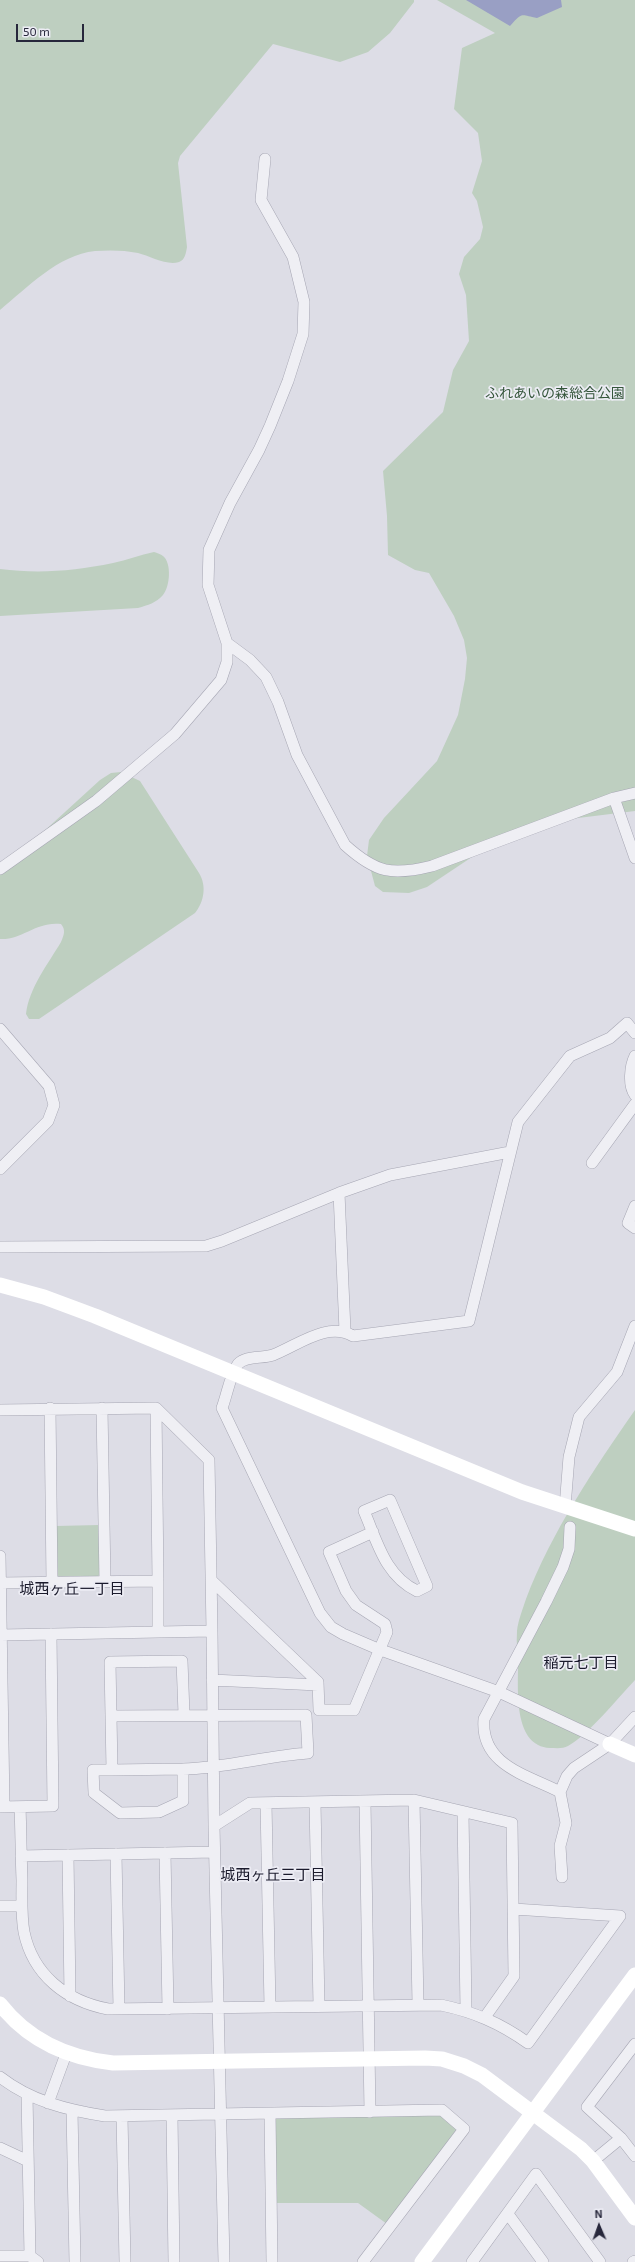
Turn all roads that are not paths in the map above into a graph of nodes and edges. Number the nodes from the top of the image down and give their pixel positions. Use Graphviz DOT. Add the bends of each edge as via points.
graph roads {
  1 [pos="265,158"];
  2 [pos="227,643"];
  3 [pos="635,793"];
  4 [pos="614,798"];
  5 [pos="635,858"];
  6 [pos="0,869"];
  7 [pos="0,1029"];
  8 [pos="635,1033"];
  9 [pos="635,1056"];
  10 [pos="635,1095"];
  11 [pos="635,1104"];
  12 [pos="510,1152"];
  13 [pos="592,1163"];
  14 [pos="0,1169"];
  15 [pos="339,1193"];
  16 [pos="635,1206"];
  17 [pos="635,1228"];
  18 [pos="0,1247"];
  19 [pos="0,1285"];
  20 [pos="635,1326"];
  21 [pos="345,1332"];
  22 [pos="234,1373"];
  23 [pos="50,1408"];
  24 [pos="102,1408"];
  25 [pos="156,1408"];
  26 [pos="0,1410"];
  27 [pos="565,1507"];
  28 [pos="570,1527"];
  29 [pos="635,1529"];
  30 [pos="373,1532"];
  31 [pos="0,1556"];
  32 [pos="211,1580"];
  33 [pos="105,1581"];
  34 [pos="158,1581"];
  35 [pos="52,1582"];
  36 [pos="0,1583"];
  37 [pos="212,1631"];
  38 [pos="158,1632"];
  39 [pos="51,1634"];
  40 [pos="1,1635"];
  41 [pos="378,1649"];
  42 [pos="212,1680"];
  43 [pos="318,1684"];
  44 [pos="499,1692"];
  45 [pos="184,1714"];
  46 [pos="213,1714"];
  47 [pos="111,1716"];
  48 [pos="635,1717"];
  49 [pos="610,1744"];
  50 [pos="635,1754"];
  51 [pos="213,1768"];
  52 [pos="183,1769"];
  53 [pos="112,1770"];
  54 [pos="560,1792"];
  55 [pos="414,1800"];
  56 [pos="365,1801"];
  57 [pos="316,1802"];
  58 [pos="266,1803"];
  59 [pos="2,1807"];
  60 [pos="20,1807"];
  61 [pos="463,1812"];
  62 [pos="214,1826"];
  63 [pos="214,1852"];
  64 [pos="166,1853"];
  65 [pos="116,1854"];
  66 [pos="68,1855"];
  67 [pos="21,1856"];
  68 [pos="562,1877"];
  69 [pos="0,1906"];
  70 [pos="22,1906"];
  71 [pos="514,1909"];
  72 [pos="635,1975"];
  73 [pos="70,1996"];
  74 [pos="0,2004"];
  75 [pos="418,2004"];
  76 [pos="368,2005"];
  77 [pos="319,2006"];
  78 [pos="270,2007"];
  79 [pos="168,2008"];
  80 [pos="219,2008"];
  81 [pos="119,2009"];
  82 [pos="466,2010"];
  83 [pos="485,2017"];
  84 [pos="635,2044"];
  85 [pos="66,2054"];
  86 [pos="369,2058"];
  87 [pos="220,2062"];
  88 [pos="0,2077"];
  89 [pos="27,2094"];
  90 [pos="48,2103"];
  91 [pos="72,2110"];
  92 [pos="370,2112"];
  93 [pos="533,2112"];
  94 [pos="221,2114"];
  95 [pos="270,2114"];
  96 [pos="172,2115"];
  97 [pos="122,2116"];
  98 [pos="621,2138"];
  99 [pos="0,2148"];
  100 [pos="635,2156"];
  101 [pos="28,2161"];
  102 [pos="593,2161"];
  103 [pos="508,2214"];
  104 [pos="635,2218"];
  105 [pos="0,2256"];
  106 [pos="34,2259"];
  107 [pos="479,2259"];
  108 [pos="75,2262"];
  109 [pos="126,2262"];
  110 [pos="174,2262"];
  111 [pos="224,2262"];
  112 [pos="272,2262"];
  113 [pos="363,2262"];
  114 [pos="422,2262"];
  115 [pos="543,2262"];
  116 [pos="600,2262"];
  1 -- 2 [label="street" via="261,200 293,257 304,302 303,334 288,381 267,432 209,550 208,585"];
  2 -- 4 [label="street" via="250,660 266,677 278,702 297,756 345,845 362,859 384,870 403,872 432,866"];
  2 -- 6 [label="street" via="227,662 221,680 175,734 96,801"];
  3 -- 4 [label="street"];
  4 -- 5 [label="street"];
  7 -- 14 [label="street" via="49,1086 54,1105 48,1121"];
  8 -- 12 [label="street" via="627,1023 610,1038 570,1056 518,1122"];
  9 -- 10 [label="street" via="631,1070 632,1090"];
  11 -- 13 [label="street"];
  12 -- 15 [label="street" via="390,1174"];
  12 -- 21 [label="street" via="469,1321 353,1336"];
  15 -- 18 [label="street" via="206,1246"];
  15 -- 21 [label="street"];
  16 -- 17 [label="street" via="628,1222"];
  19 -- 22 [label="street" via="88,1313"];
  20 -- 27 [label="street" via="618,1372 579,1417 569,1457"];
  21 -- 22 [label="street" via="326,1332 273,1355 245,1359"];
  22 -- 27 [label="street" via="522,1492"];
  22 -- 41 [label="street" via="222,1408 320,1613 331,1627"];
  23 -- 24 [label="street"];
  23 -- 26 [label="street"];
  23 -- 35 [label="street"];
  24 -- 25 [label="street"];
  24 -- 33 [label="street"];
  25 -- 32 [label="street" via="209,1460"];
  25 -- 34 [label="street"];
  27 -- 29 [label="street"];
  28 -- 44 [label="street" via="569,1549 563,1567"];
  30 -- 30 [label="street" via="393,1574 404,1585 417,1591 427,1586 390,1500 364,1511"];
  30 -- 41 [label="street" via="329,1552 346,1591 356,1605 385,1624 387,1632"];
  31 -- 36 [label="street"];
  32 -- 37 [label="street"];
  32 -- 43 [label="street"];
  33 -- 34 [label="street"];
  33 -- 35 [label="street"];
  34 -- 38 [label="street"];
  35 -- 36 [label="street"];
  36 -- 40 [label="street"];
  37 -- 38 [label="street"];
  37 -- 42 [label="street"];
  38 -- 39 [label="street"];
  39 -- 40 [label="street"];
  39 -- 60 [label="street" via="53,1806"];
  40 -- 59 [label="street"];
  41 -- 43 [label="street" via="354,1710 319,1710"];
  41 -- 44 [label="street"];
  42 -- 43 [label="street"];
  42 -- 46 [label="street"];
  44 -- 49 [label="street"];
  44 -- 54 [label="street" via="484,1719 482,1732 486,1745 495,1758 506,1765"];
  45 -- 46 [label="street"];
  45 -- 47 [label="street"];
  45 -- 47 [label="street" via="182,1661 110,1662"];
  46 -- 51 [label="street"];
  46 -- 51 [label="street" via="306,1715 308,1753 281,1755"];
  47 -- 53 [label="street"];
  48 -- 49 [label="street"];
  49 -- 50 [label="street"];
  49 -- 54 [label="street" via="574,1768 567,1776"];
  51 -- 52 [label="street"];
  51 -- 62 [label="street"];
  52 -- 53 [label="street"];
  52 -- 53 [label="street" via="183,1801 159,1812 128,1813 120,1813 94,1793 93,1770"];
  54 -- 68 [label="street" via="566,1823 560,1846"];
  55 -- 56 [label="street"];
  55 -- 61 [label="street"];
  55 -- 75 [label="street"];
  56 -- 57 [label="street"];
  56 -- 76 [label="street"];
  57 -- 58 [label="street"];
  57 -- 77 [label="street"];
  58 -- 62 [label="street" via="250,1803"];
  58 -- 78 [label="street"];
  59 -- 60 [label="street"];
  60 -- 67 [label="street"];
  61 -- 71 [label="street" via="512,1823"];
  61 -- 82 [label="street"];
  62 -- 63 [label="street"];
  63 -- 64 [label="street"];
  63 -- 80 [label="street"];
  64 -- 65 [label="street"];
  64 -- 79 [label="street"];
  65 -- 66 [label="street"];
  65 -- 81 [label="street"];
  66 -- 67 [label="street"];
  66 -- 73 [label="street"];
  67 -- 70 [label="street"];
  69 -- 70 [label="street"];
  70 -- 73 [label="street" via="24,1930 38,1968"];
  71 -- 83 [label="street" via="514,1976"];
  71 -- 83 [label="street" via="620,1916 528,2043 506,2026"];
  72 -- 93 [label="street"];
  73 -- 81 [label="street" via="94,2006"];
  74 -- 85 [label="street" via="34,2036"];
  75 -- 76 [label="street"];
  75 -- 82 [label="street"];
  76 -- 77 [label="street"];
  76 -- 86 [label="street"];
  77 -- 78 [label="street"];
  78 -- 80 [label="street"];
  79 -- 80 [label="street"];
  79 -- 81 [label="street"];
  80 -- 87 [label="street"];
  82 -- 83 [label="street"];
  84 -- 98 [label="street" via="587,2107"];
  85 -- 87 [label="street" via="91,2061 113,2063"];
  85 -- 90 [label="street"];
  86 -- 87 [label="street"];
  86 -- 92 [label="street"];
  86 -- 93 [label="street" via="442,2059 464,2066 482,2075"];
  87 -- 94 [label="street"];
  88 -- 89 [label="street"];
  89 -- 90 [label="street"];
  89 -- 101 [label="street"];
  90 -- 91 [label="street"];
  91 -- 97 [label="street" via="105,2116"];
  91 -- 108 [label="street"];
  92 -- 95 [label="street"];
  92 -- 113 [label="street" via="442,2110 464,2128"];
  93 -- 102 [label="street"];
  93 -- 114 [label="street"];
  94 -- 95 [label="street"];
  94 -- 96 [label="street"];
  94 -- 111 [label="street"];
  95 -- 112 [label="street"];
  96 -- 97 [label="street"];
  96 -- 110 [label="street"];
  97 -- 109 [label="street"];
  98 -- 100 [label="street"];
  98 -- 102 [label="street"];
  99 -- 101 [label="street"];
  101 -- 106 [label="street"];
  102 -- 104 [label="street"];
  103 -- 107 [label="street"];
  103 -- 115 [label="street"];
  103 -- 116 [label="street" via="536,2174"];
  105 -- 106 [label="street"];
}
